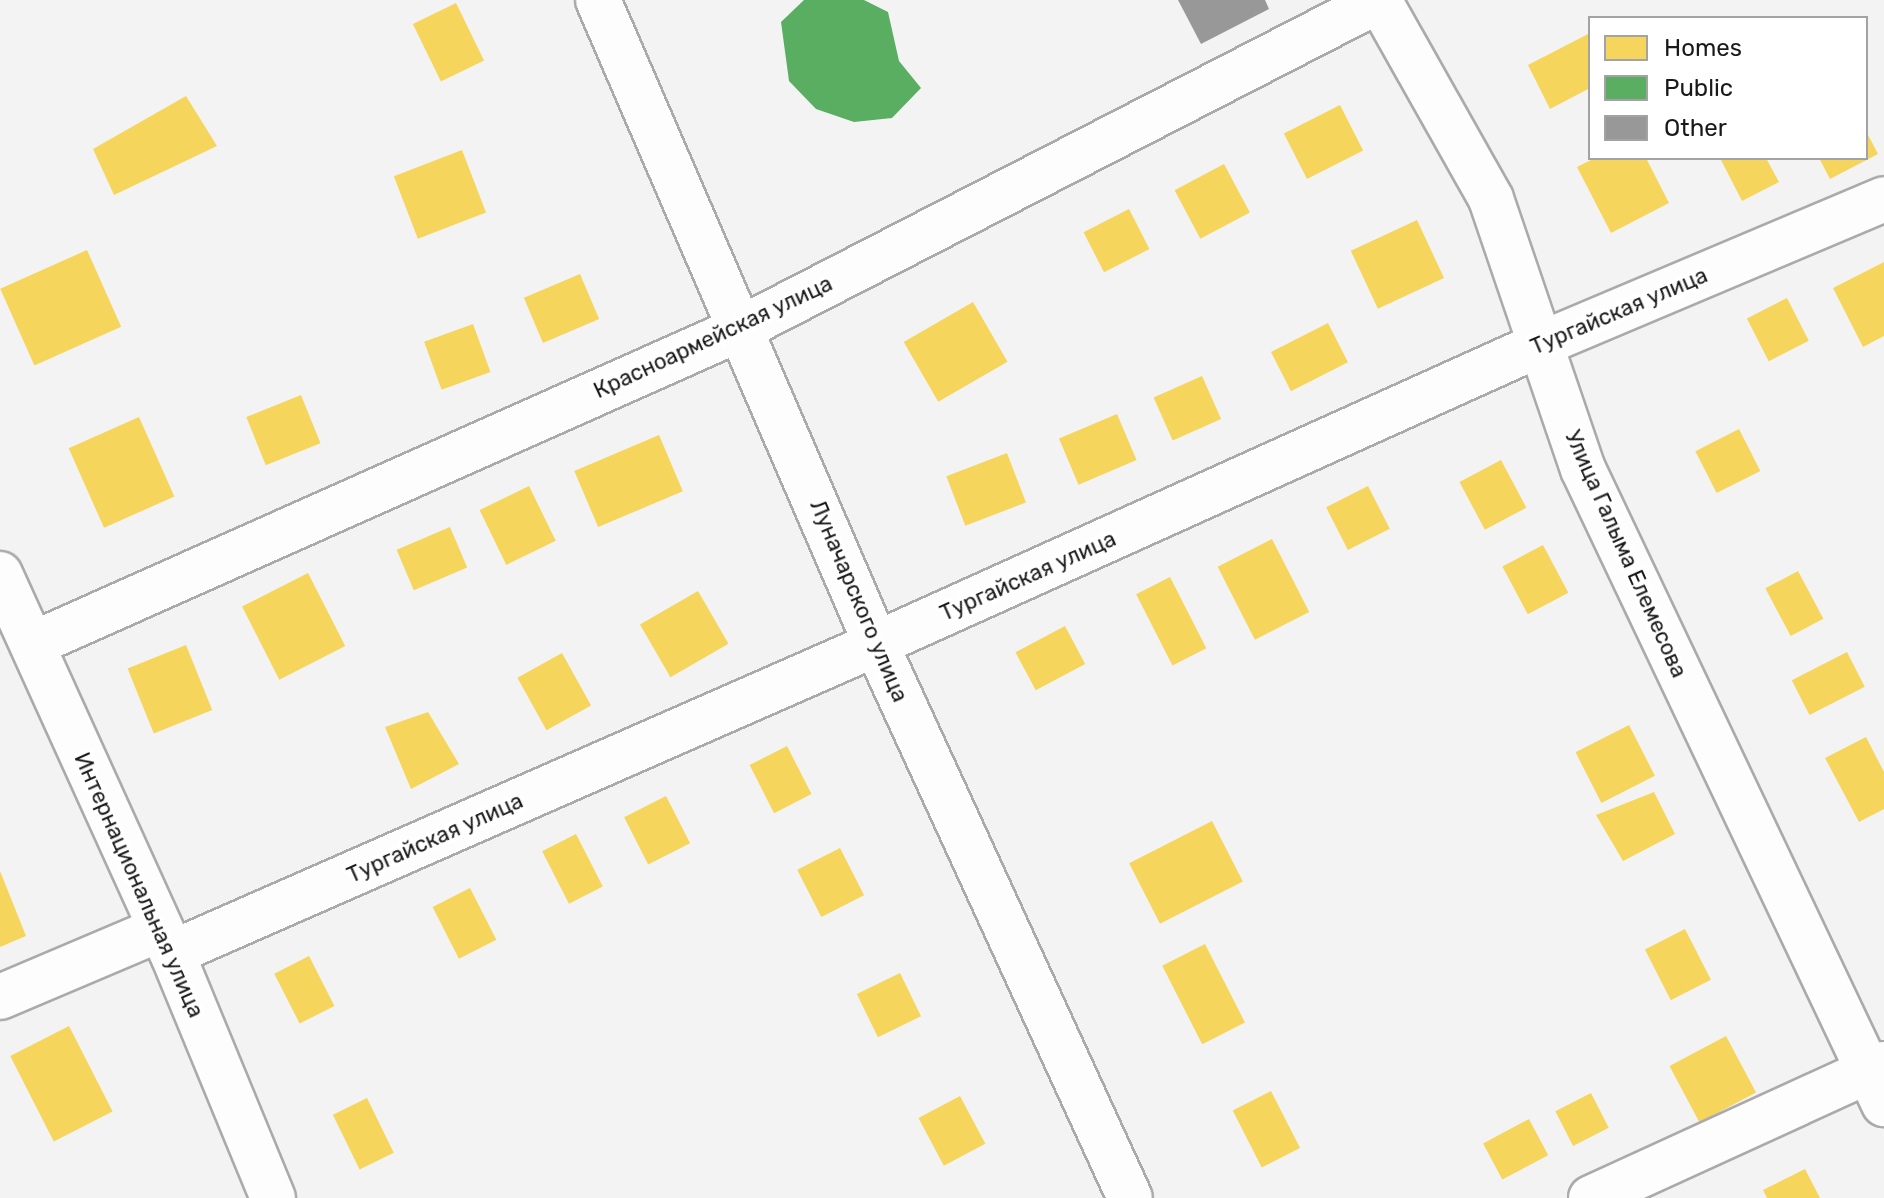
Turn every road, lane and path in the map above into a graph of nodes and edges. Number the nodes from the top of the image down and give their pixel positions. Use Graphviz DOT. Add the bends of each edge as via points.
graph roads {
  1 [pos="598,0"];
  2 [pos="1379,0"];
  3 [pos="1884,199"];
  4 [pos="742,328"];
  5 [pos="1541,344"];
  6 [pos="0,574"];
  7 [pos="33,644"];
  8 [pos="876,644"];
  9 [pos="166,941"];
  10 [pos="0,997"];
  11 [pos="1878,1080"];
  12 [pos="273,1198"];
  13 [pos="1130,1198"];
  14 [pos="1591,1198"];
  1 -- 4 [label="street, Луначарского улица"];
  2 -- 4 [label="street, Красноармейская улица"];
  2 -- 5 [label="street, Улица Галыма Елемесова" via="1491,199"];
  3 -- 5 [label="street, Тургайская улица"];
  4 -- 7 [label="street, Красноармейская улица"];
  4 -- 8 [label="street, Луначарского улица"];
  5 -- 8 [label="street, Тургайская улица"];
  5 -- 11 [label="street, Улица Галыма Елемесова" via="1583,469"];
  6 -- 7 [label="street, Интернациональная улица"];
  7 -- 9 [label="street, Интернациональная улица"];
  8 -- 9 [label="street, Тургайская улица"];
  8 -- 13 [label="street, Луначарского улица"];
  9 -- 10 [label="street, Тургайская улица"];
  9 -- 12 [label="street, Интернациональная улица"];
  11 -- 14 [label="street"];
}
